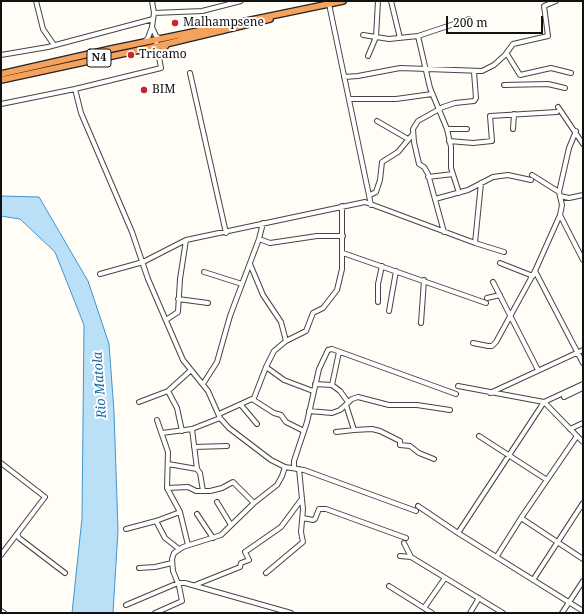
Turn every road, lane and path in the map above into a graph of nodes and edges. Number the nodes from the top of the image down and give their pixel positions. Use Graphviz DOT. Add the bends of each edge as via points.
graph roads {
  1 [pos="36,1"];
  2 [pos="152,1"];
  3 [pos="241,1"];
  4 [pos="341,1"];
  5 [pos="378,1"];
  6 [pos="391,1"];
  7 [pos="556,1"];
  8 [pos="327,2"];
  9 [pos="154,13"];
  10 [pos="153,19"];
  11 [pos="469,19"];
  12 [pos="152,26"];
  13 [pos="364,35"];
  14 [pos="418,36"];
  15 [pos="376,37"];
  16 [pos="400,38"];
  17 [pos="165,42"];
  18 [pos="144,43"];
  19 [pos="156,43"];
  20 [pos="54,45"];
  21 [pos="149,48"];
  22 [pos="507,54"];
  23 [pos="1,55"];
  24 [pos="159,56"];
  25 [pos="368,56"];
  26 [pos="47,66"];
  27 [pos="425,68"];
  28 [pos="474,72"];
  29 [pos="190,73"];
  30 [pos="1,74"];
  31 [pos="571,74"];
  32 [pos="344,77"];
  33 [pos="1,80"];
  34 [pos="504,85"];
  35 [pos="566,88"];
  36 [pos="75,89"];
  37 [pos="432,94"];
  38 [pos="350,99"];
  39 [pos="1,104"];
  40 [pos="439,109"];
  41 [pos="514,114"];
  42 [pos="377,121"];
  43 [pos="447,128"];
  44 [pos="467,129"];
  45 [pos="513,129"];
  46 [pos="576,131"];
  47 [pos="413,133"];
  48 [pos="408,140"];
  49 [pos="449,141"];
  50 [pos="583,144"];
  51 [pos="452,174"];
  52 [pos="428,177"];
  53 [pos="481,183"];
  54 [pos="459,193"];
  55 [pos="560,194"];
  56 [pos="370,195"];
  57 [pos="583,195"];
  58 [pos="569,198"];
  59 [pos="435,199"];
  60 [pos="371,204"];
  61 [pos="562,205"];
  62 [pos="342,206"];
  63 [pos="560,215"];
  64 [pos="262,223"];
  65 [pos="444,232"];
  66 [pos="226,233"];
  67 [pos="343,236"];
  68 [pos="259,239"];
  69 [pos="186,240"];
  70 [pos="475,243"];
  71 [pos="504,252"];
  72 [pos="343,253"];
  73 [pos="583,260"];
  74 [pos="143,262"];
  75 [pos="500,263"];
  76 [pos="250,264"];
  77 [pos="382,266"];
  78 [pos="396,271"];
  79 [pos="535,271"];
  80 [pos="204,272"];
  81 [pos="100,274"];
  82 [pos="533,276"];
  83 [pos="424,280"];
  84 [pos="493,282"];
  85 [pos="242,284"];
  86 [pos="500,295"];
  87 [pos="178,299"];
  88 [pos="378,302"];
  89 [pos="208,303"];
  90 [pos="389,311"];
  91 [pos="510,315"];
  92 [pos="166,320"];
  93 [pos="421,324"];
  94 [pos="286,341"];
  95 [pos="473,343"];
  96 [pos="583,350"];
  97 [pos="339,352"];
  98 [pos="578,352"];
  99 [pos="583,363"];
  100 [pos="266,367"];
  101 [pos="538,370"];
  102 [pos="190,371"];
  103 [pos="203,384"];
  104 [pos="315,384"];
  105 [pos="583,384"];
  106 [pos="332,386"];
  107 [pos="458,386"];
  108 [pos="583,388"];
  109 [pos="168,391"];
  110 [pos="313,391"];
  111 [pos="490,393"];
  112 [pos="456,394"];
  113 [pos="564,397"];
  114 [pos="252,399"];
  115 [pos="139,402"];
  116 [pos="544,402"];
  117 [pos="347,403"];
  118 [pos="241,405"];
  119 [pos="450,410"];
  120 [pos="309,411"];
  121 [pos="220,416"];
  122 [pos="156,420"];
  123 [pos="583,423"];
  124 [pos="257,424"];
  125 [pos="192,429"];
  126 [pos="570,429"];
  127 [pos="354,430"];
  128 [pos="182,431"];
  129 [pos="304,431"];
  130 [pos="336,432"];
  131 [pos="162,433"];
  132 [pos="479,436"];
  133 [pos="577,436"];
  134 [pos="583,442"];
  135 [pos="227,446"];
  136 [pos="194,447"];
  137 [pos="509,456"];
  138 [pos="434,459"];
  139 [pos="1,462"];
  140 [pos="168,464"];
  141 [pos="285,467"];
  142 [pos="294,468"];
  143 [pos="197,469"];
  144 [pos="299,469"];
  145 [pos="547,480"];
  146 [pos="167,488"];
  147 [pos="203,491"];
  148 [pos="301,500"];
  149 [pos="217,502"];
  150 [pos="254,503"];
  151 [pos="583,503"];
  152 [pos="418,506"];
  153 [pos="416,511"];
  154 [pos="180,512"];
  155 [pos="197,514"];
  156 [pos="303,518"];
  157 [pos="521,518"];
  158 [pos="156,521"];
  159 [pos="231,525"];
  160 [pos="126,529"];
  161 [pos="458,533"];
  162 [pos="17,534"];
  163 [pos="213,538"];
  164 [pos="406,538"];
  165 [pos="557,542"];
  166 [pos="404,543"];
  167 [pos="188,545"];
  168 [pos="179,549"];
  169 [pos="1,555"];
  170 [pos="400,556"];
  171 [pos="497,556"];
  172 [pos="411,557"];
  173 [pos="583,559"];
  174 [pos="172,563"];
  175 [pos="140,568"];
  176 [pos="65,573"];
  177 [pos="266,573"];
  178 [pos="445,578"];
  179 [pos="532,580"];
  180 [pos="583,581"];
  181 [pos="178,583"];
  182 [pos="195,586"];
  183 [pos="389,586"];
  184 [pos="478,598"];
  185 [pos="569,602"];
  186 [pos="126,605"];
  187 [pos="424,608"];
  188 [pos="1,611"];
  189 [pos="583,611"];
  190 [pos="4,613"];
  191 [pos="156,613"];
  192 [pos="291,613"];
  193 [pos="432,613"];
  194 [pos="470,613"];
  195 [pos="503,613"];
  196 [pos="562,613"];
  1 -- 20 [label="street" via="43,29"];
  2 -- 9 [label="street"];
  3 -- 9 [label="street" via="202,11"];
  4 -- 8 [label="highway, N4"];
  5 -- 15 [label="street"];
  6 -- 16 [label="street"];
  7 -- 22 [label="street" via="544,6 548,36 513,44"];
  8 -- 17 [label="highway, N4" via="268,20"];
  8 -- 32 [label="street"];
  9 -- 10 [label="street"];
  10 -- 12 [label="street"];
  10 -- 20 [label="street"];
  11 -- 14 [label="street"];
  12 -- 17 [label="street" via="156,36"];
  12 -- 18 [label="street"];
  13 -- 15 [label="street"];
  14 -- 16 [label="street"];
  14 -- 27 [label="street"];
  15 -- 16 [label="street"];
  15 -- 25 [label="street"];
  17 -- 19 [label="highway, N4"];
  17 -- 24 [label="highway"];
  18 -- 19 [label="highway, N4"];
  18 -- 26 [label="highway, N4"];
  19 -- 21 [label="highway, N4"];
  19 -- 24 [label="street"];
  20 -- 23 [label="street"];
  21 -- 24 [label="highway"];
  21 -- 26 [label="highway, N4"];
  22 -- 28 [label="street" via="494,65"];
  22 -- 31 [label="street" via="520,75 551,68"];
  24 -- 36 [label="street" via="161,68"];
  26 -- 30 [label="highway, N4"];
  26 -- 33 [label="highway, N4"];
  27 -- 28 [label="street"];
  27 -- 32 [label="street" via="400,68"];
  27 -- 37 [label="street"];
  28 -- 40 [label="street" via="474,101 455,103"];
  29 -- 66 [label="street"];
  32 -- 38 [label="street"];
  34 -- 35 [label="street" via="548,84"];
  36 -- 39 [label="street"];
  36 -- 74 [label="street" via="81,113"];
  37 -- 38 [label="street" via="396,99"];
  37 -- 40 [label="street"];
  38 -- 56 [label="street"];
  40 -- 43 [label="street"];
  40 -- 47 [label="street" via="418,121"];
  41 -- 45 [label="street"];
  41 -- 46 [label="street" via="558,110"];
  41 -- 49 [label="street" via="490,116 492,141"];
  42 -- 48 [label="street"];
  43 -- 44 [label="street"];
  43 -- 49 [label="street"];
  46 -- 50 [label="street"];
  46 -- 55 [label="street" via="569,148"];
  47 -- 48 [label="street"];
  47 -- 52 [label="street" via="419,164"];
  48 -- 56 [label="street" via="398,152 382,162 376,192"];
  49 -- 51 [label="street"];
  51 -- 52 [label="street"];
  51 -- 54 [label="street"];
  52 -- 59 [label="street"];
  53 -- 54 [label="street"];
  53 -- 55 [label="street" via="508,174 532,178"];
  53 -- 70 [label="street"];
  54 -- 59 [label="street"];
  55 -- 58 [label="street"];
  55 -- 61 [label="street"];
  56 -- 60 [label="street"];
  57 -- 58 [label="street"];
  58 -- 61 [label="street"];
  59 -- 65 [label="street"];
  60 -- 62 [label="street" via="365,202"];
  60 -- 65 [label="street"];
  61 -- 63 [label="street"];
  62 -- 64 [label="street"];
  62 -- 67 [label="street"];
  63 -- 73 [label="street"];
  63 -- 79 [label="street"];
  64 -- 66 [label="street"];
  64 -- 68 [label="street"];
  65 -- 70 [label="street"];
  66 -- 69 [label="street"];
  67 -- 68 [label="street" via="317,236 270,243"];
  67 -- 72 [label="street"];
  68 -- 76 [label="street"];
  69 -- 74 [label="street"];
  69 -- 87 [label="street"];
  70 -- 71 [label="street"];
  72 -- 77 [label="street"];
  72 -- 94 [label="street" via="337,290 324,308 313,313 306,331"];
  74 -- 81 [label="street"];
  74 -- 92 [label="street"];
  75 -- 82 [label="street"];
  76 -- 85 [label="street"];
  76 -- 94 [label="street" via="263,295 281,322"];
  77 -- 78 [label="street"];
  77 -- 88 [label="street"];
  78 -- 83 [label="street"];
  78 -- 90 [label="street"];
  79 -- 82 [label="street"];
  79 -- 98 [label="street"];
  80 -- 85 [label="street"];
  82 -- 91 [label="street"];
  83 -- 86 [label="street" via="487,300"];
  83 -- 93 [label="street"];
  84 -- 86 [label="street"];
  85 -- 103 [label="street" via="217,362"];
  86 -- 91 [label="street"];
  87 -- 89 [label="street"];
  87 -- 92 [label="street" via="178,312"];
  91 -- 95 [label="street" via="492,346"];
  91 -- 101 [label="street"];
  92 -- 102 [label="street"];
  94 -- 100 [label="street" via="274,351"];
  96 -- 98 [label="street"];
  97 -- 104 [label="street" via="328,350"];
  97 -- 106 [label="street"];
  97 -- 112 [label="street"];
  98 -- 99 [label="street"];
  98 -- 101 [label="street"];
  100 -- 110 [label="street" via="284,380"];
  100 -- 114 [label="street"];
  101 -- 111 [label="street"];
  102 -- 103 [label="street"];
  102 -- 109 [label="street"];
  103 -- 121 [label="street"];
  104 -- 106 [label="street"];
  104 -- 110 [label="street"];
  105 -- 116 [label="street"];
  106 -- 117 [label="street" via="340,392"];
  107 -- 111 [label="street"];
  108 -- 113 [label="street"];
  109 -- 115 [label="street"];
  109 -- 128 [label="street" via="177,408"];
  110 -- 120 [label="street"];
  111 -- 116 [label="street"];
  114 -- 118 [label="street"];
  114 -- 129 [label="street"];
  116 -- 126 [label="street"];
  116 -- 137 [label="street"];
  117 -- 119 [label="street" via="358,397 389,405 417,405"];
  117 -- 120 [label="street" via="332,413"];
  117 -- 127 [label="street"];
  118 -- 121 [label="street"];
  118 -- 124 [label="street"];
  120 -- 129 [label="street"];
  121 -- 125 [label="street"];
  121 -- 141 [label="street" via="244,440"];
  122 -- 131 [label="street"];
  123 -- 126 [label="street"];
  125 -- 128 [label="street"];
  125 -- 136 [label="street"];
  126 -- 133 [label="street"];
  127 -- 130 [label="street"];
  127 -- 138 [label="street" via="380,431 400,441 400,445 410,446"];
  128 -- 131 [label="street"];
  129 -- 142 [label="street"];
  131 -- 140 [label="street" via="168,452"];
  132 -- 137 [label="street"];
  133 -- 134 [label="street"];
  133 -- 145 [label="street"];
  135 -- 136 [label="street"];
  136 -- 143 [label="street"];
  137 -- 145 [label="street"];
  137 -- 161 [label="street"];
  139 -- 162 [label="street" via="45,497"];
  140 -- 143 [label="street"];
  140 -- 146 [label="street"];
  141 -- 142 [label="street"];
  141 -- 150 [label="street" via="277,485"];
  142 -- 144 [label="street"];
  143 -- 147 [label="street"];
  144 -- 148 [label="street"];
  144 -- 153 [label="street"];
  145 -- 157 [label="street"];
  146 -- 147 [label="street" via="188,487"];
  146 -- 154 [label="street"];
  147 -- 150 [label="street" via="222,488 233,482"];
  148 -- 156 [label="street"];
  148 -- 182 [label="street" via="281,527 246,552 249,560 240,567"];
  149 -- 159 [label="street"];
  150 -- 159 [label="street"];
  151 -- 165 [label="street"];
  152 -- 161 [label="street"];
  154 -- 158 [label="street"];
  154 -- 167 [label="street"];
  155 -- 163 [label="street"];
  156 -- 164 [label="street" via="316,519 320,509 326,509"];
  156 -- 177 [label="street" via="301,545"];
  157 -- 165 [label="street"];
  157 -- 171 [label="street"];
  158 -- 160 [label="street"];
  158 -- 168 [label="street" via="165,538"];
  159 -- 163 [label="street" via="221,535"];
  161 -- 171 [label="street"];
  162 -- 169 [label="street"];
  162 -- 176 [label="street"];
  163 -- 167 [label="street"];
  165 -- 173 [label="street"];
  165 -- 179 [label="street"];
  166 -- 172 [label="street"];
  167 -- 168 [label="street"];
  168 -- 174 [label="street" via="173,554"];
  170 -- 172 [label="street"];
  171 -- 179 [label="street"];
  172 -- 178 [label="street"];
  174 -- 175 [label="street"];
  174 -- 181 [label="street"];
  178 -- 184 [label="street"];
  178 -- 187 [label="street"];
  179 -- 185 [label="street"];
  180 -- 185 [label="street"];
  181 -- 182 [label="street"];
  181 -- 186 [label="street"];
  181 -- 191 [label="street" via="181,602"];
  182 -- 192 [label="street"];
  183 -- 187 [label="street"];
  184 -- 194 [label="street"];
  184 -- 195 [label="street"];
  185 -- 189 [label="street"];
  185 -- 196 [label="street"];
  187 -- 193 [label="street"];
  188 -- 190 [label="street"];
}
